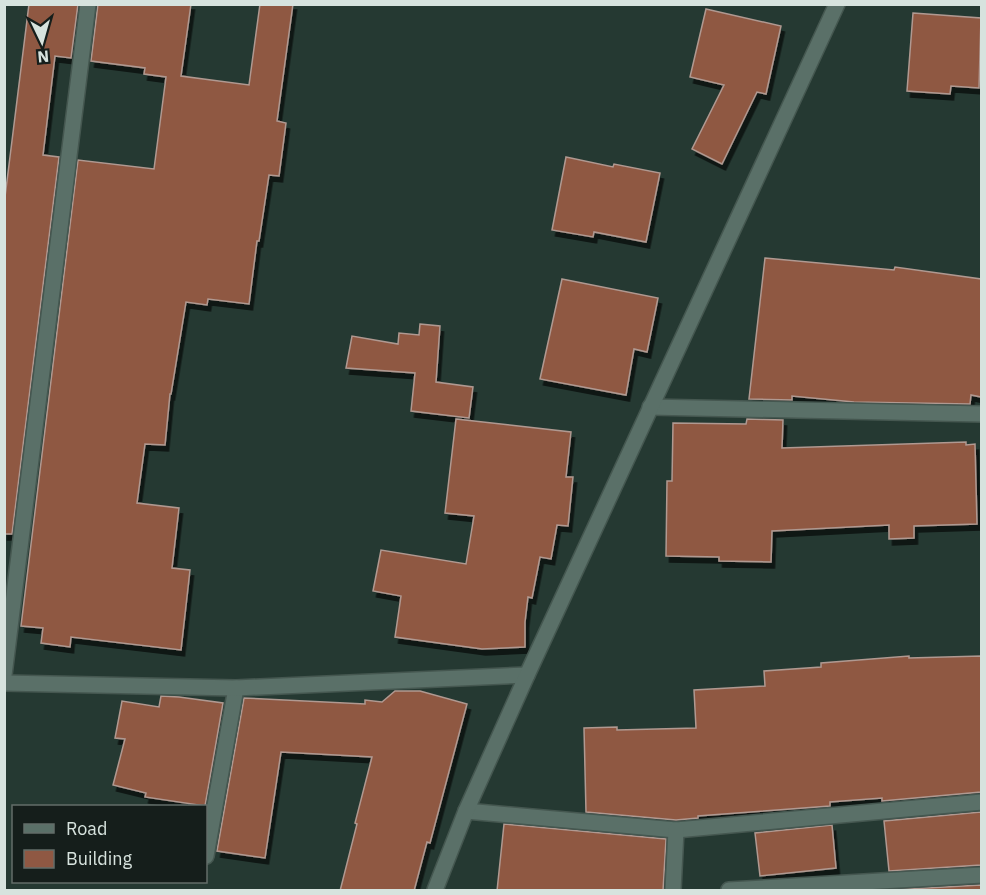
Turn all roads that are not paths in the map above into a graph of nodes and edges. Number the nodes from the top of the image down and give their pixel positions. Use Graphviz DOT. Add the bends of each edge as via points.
graph roads {
  1 [pos="87,4"];
  2 [pos="837,4"];
  3 [pos="650,407"];
  4 [pos="981,414"];
  5 [pos="4,675"];
  6 [pos="527,675"];
  7 [pos="4,683"];
  8 [pos="236,688"];
  9 [pos="981,802"];
  10 [pos="466,811"];
  11 [pos="676,830"];
  12 [pos="207,850"];
  13 [pos="981,875"];
  14 [pos="435,891"];
  15 [pos="673,891"];
  16 [pos="729,891"];
  1 -- 5 [label="street"];
  2 -- 3 [label="street"];
  3 -- 4 [label="street"];
  3 -- 6 [label="street"];
  6 -- 8 [label="street"];
  6 -- 10 [label="street"];
  7 -- 8 [label="street"];
  8 -- 12 [label="street"];
  9 -- 11 [label="street"];
  10 -- 11 [label="street"];
  10 -- 14 [label="street"];
  11 -- 15 [label="street"];
  13 -- 16 [label="street"];
}
